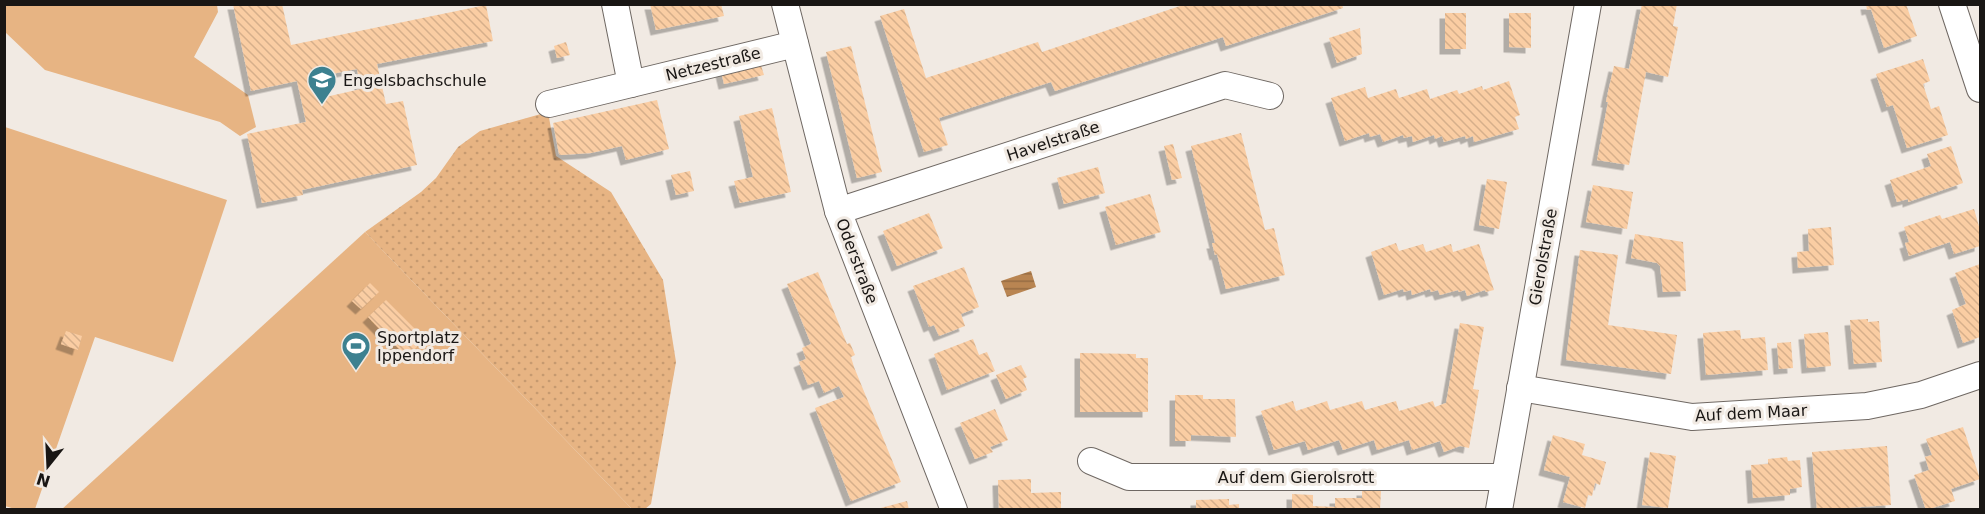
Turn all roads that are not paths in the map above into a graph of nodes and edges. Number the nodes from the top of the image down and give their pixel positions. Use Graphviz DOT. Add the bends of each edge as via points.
graph roads {
  1 [pos="615,4"];
  2 [pos="785,4"];
  3 [pos="1587,4"];
  4 [pos="1952,4"];
  5 [pos="795,44"];
  6 [pos="631,84"];
  7 [pos="1980,89"];
  8 [pos="1270,96"];
  9 [pos="549,104"];
  10 [pos="838,211"];
  11 [pos="1980,375"];
  12 [pos="1520,388"];
  13 [pos="1091,461"];
  14 [pos="1504,477"];
  15 [pos="954,510"];
  16 [pos="1499,510"];
  1 -- 6 [label="street"];
  2 -- 5 [label="street, Oderstraße"];
  3 -- 12 [label="street, Gierolstraße"];
  4 -- 7 [label="street"];
  5 -- 6 [label="street, Netzestraße"];
  5 -- 10 [label="street, Oderstraße"];
  6 -- 9 [label="street, Netzestraße"];
  8 -- 10 [label="street, Havelstraße" via="1225,85"];
  10 -- 15 [label="street, Oderstraße"];
  11 -- 12 [label="street, Auf dem Maar" via="1920,395 1867,406 1692,417"];
  12 -- 14 [label="street, Gierolstraße"];
  13 -- 14 [label="street, Auf dem Gierolsrott" via="1129,477"];
  14 -- 16 [label="street, Gierolstraße"];
}
